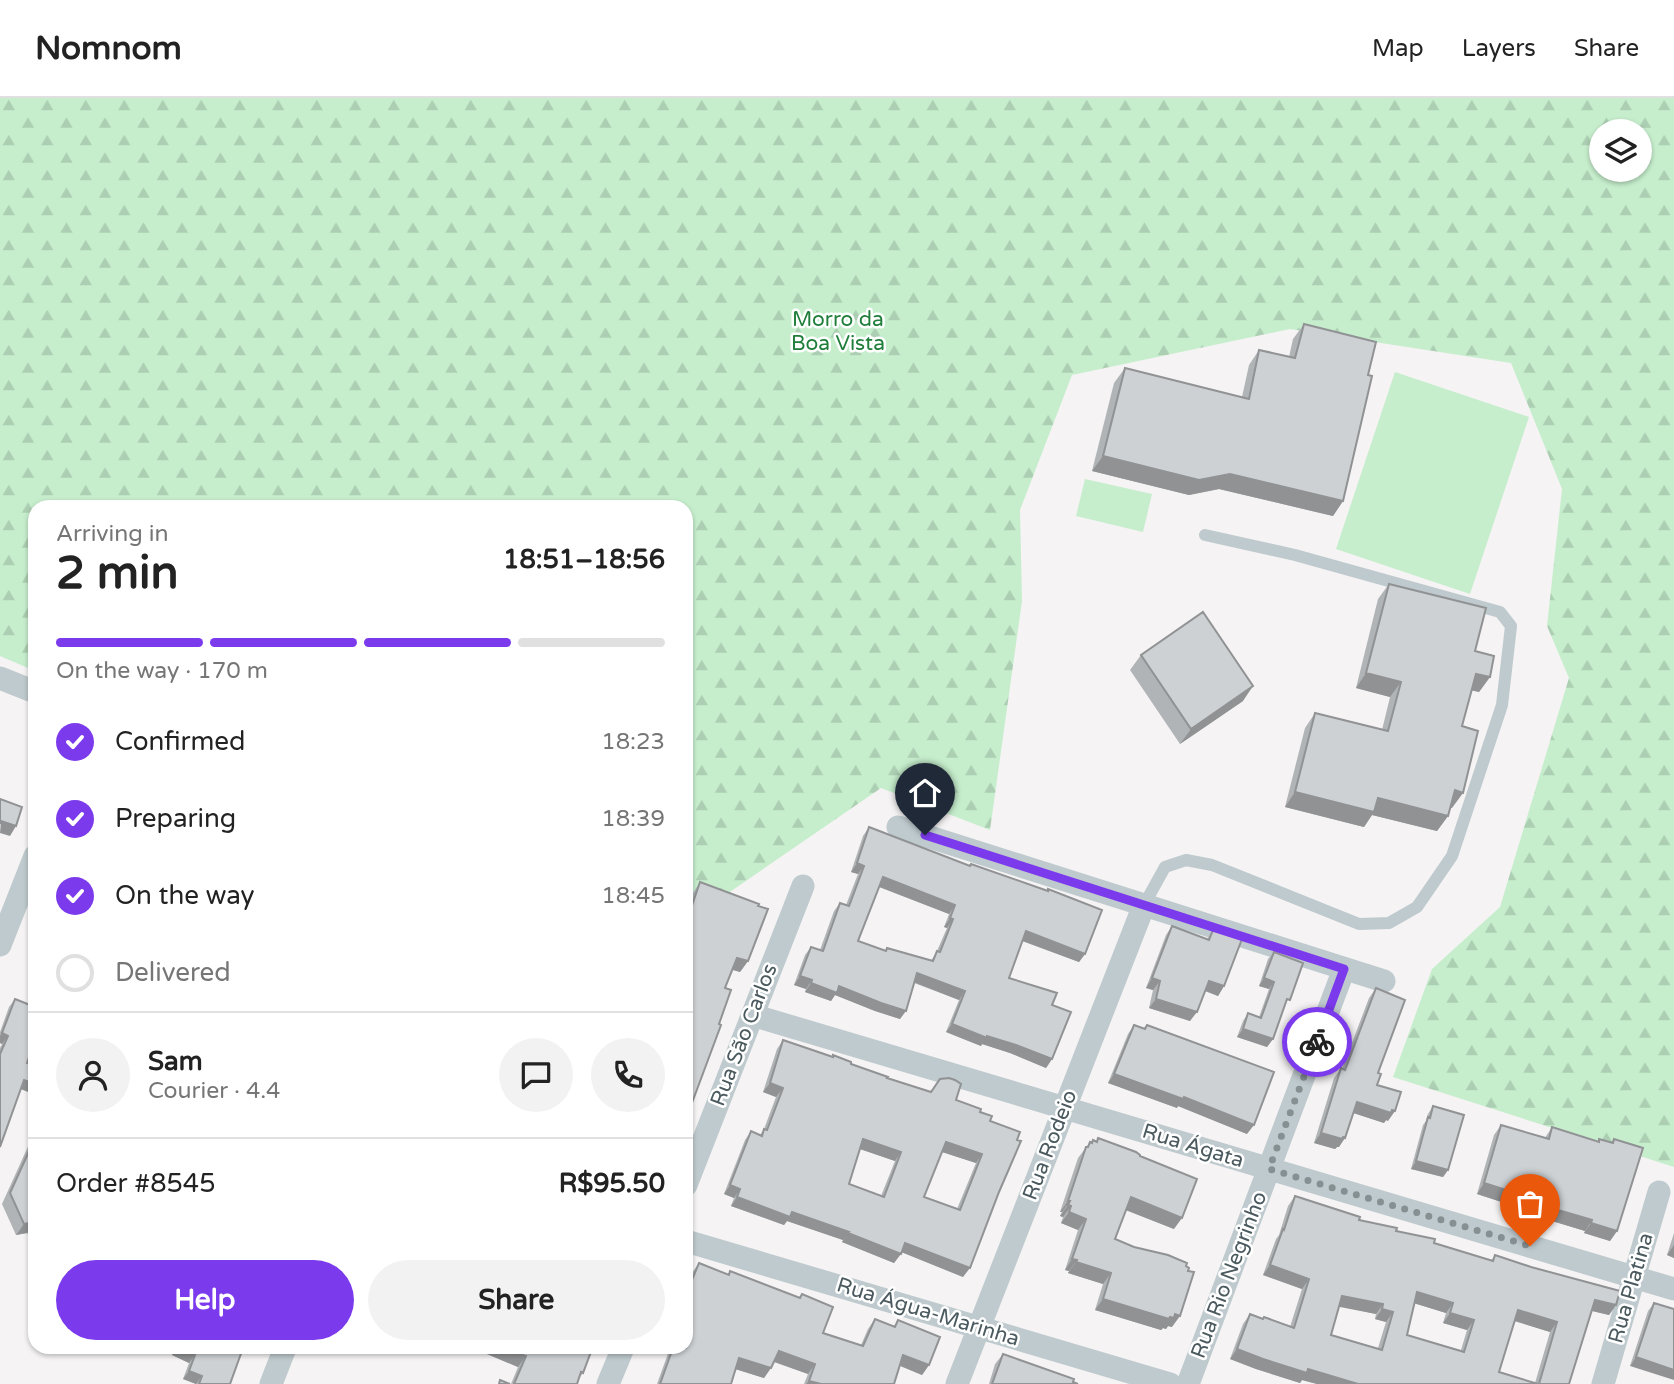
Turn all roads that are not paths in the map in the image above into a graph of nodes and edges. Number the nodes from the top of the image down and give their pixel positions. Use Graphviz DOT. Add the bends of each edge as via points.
graph roads {
  1 [pos="1205,535"];
  2 [pos="0,678"];
  3 [pos="28,689"];
  4 [pos="898,827"];
  5 [pos="28,874"];
  6 [pos="803,886"];
  7 [pos="1144,905"];
  8 [pos="0,945"];
  9 [pos="1344,969"];
  10 [pos="1384,981"];
  11 [pos="752,1015"];
  12 [pos="1065,1108"];
  13 [pos="693,1167"];
  14 [pos="1269,1169"];
  15 [pos="1659,1192"];
  16 [pos="693,1243"];
  17 [pos="1634,1277"];
  18 [pos="1674,1289"];
  19 [pos="979,1327"];
  20 [pos="283,1354"];
  21 [pos="620,1354"];
  22 [pos="271,1384"];
  23 [pos="608,1384"];
  24 [pos="957,1384"];
  25 [pos="1170,1384"];
  26 [pos="1188,1384"];
  27 [pos="1603,1384"];
  1 -- 7 [label="lane" via="1500,612 1511,626 1502,705 1452,856 1417,906 1389,923 1359,924 1212,865 1186,860 1165,867"];
  2 -- 3 [label="street"];
  4 -- 7 [label="street"];
  5 -- 8 [label="street"];
  6 -- 11 [label="street, Rua São Carlos"];
  7 -- 9 [label="street"];
  7 -- 12 [label="street, Rua Rodeio"];
  9 -- 10 [label="street"];
  9 -- 14 [label="street, Rua Rio Negrinho"];
  11 -- 12 [label="street, Rua Ágata"];
  11 -- 13 [label="street, Rua São Carlos"];
  12 -- 14 [label="street, Rua Ágata"];
  12 -- 19 [label="street, Rua Rodeio"];
  14 -- 17 [label="street, Rua Ágata"];
  14 -- 26 [label="street, Rua Rio Negrinho"];
  15 -- 17 [label="street, Rua Platina"];
  16 -- 19 [label="street, Rua Água-Marinha"];
  17 -- 18 [label="street, Rua Ágata"];
  17 -- 27 [label="street, Rua Platina"];
  19 -- 24 [label="street, Rua Rodeio"];
  19 -- 25 [label="street, Rua Água-Marinha"];
  20 -- 22 [label="street"];
  21 -- 23 [label="street"];
}
